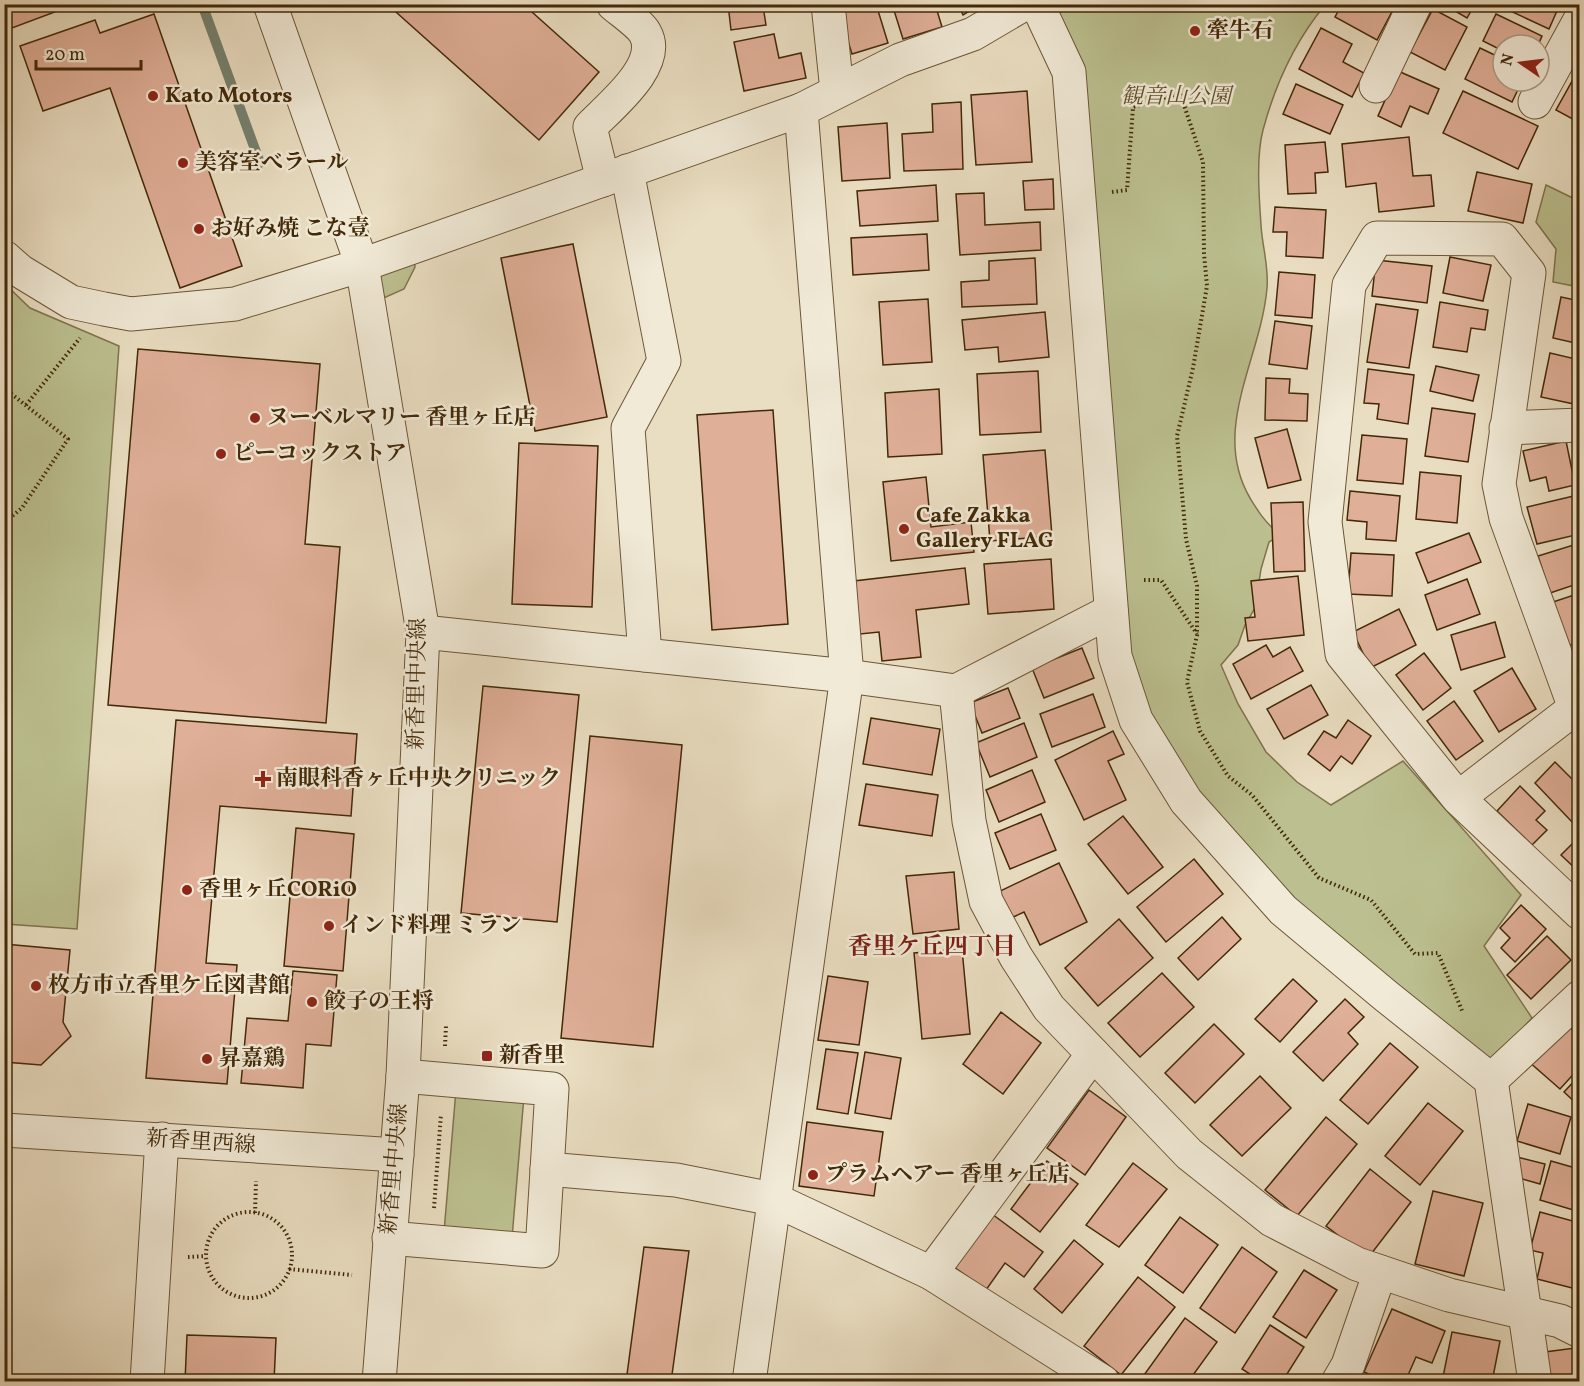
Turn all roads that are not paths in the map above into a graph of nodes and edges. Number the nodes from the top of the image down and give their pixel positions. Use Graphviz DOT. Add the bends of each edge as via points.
graph roads {
  1 [pos="270,4"];
  2 [pos="613,4"];
  3 [pos="828,4"];
  4 [pos="1024,4"];
  5 [pos="1037,4"];
  6 [pos="1416,4"];
  7 [pos="1580,20"];
  8 [pos="1376,86"];
  9 [pos="837,91"];
  10 [pos="1535,102"];
  11 [pos="801,110"];
  12 [pos="615,175"];
  13 [pos="4,257"];
  14 [pos="362,265"];
  15 [pos="1580,425"];
  16 [pos="1506,428"];
  17 [pos="1110,596"];
  18 [pos="423,632"];
  19 [pos="645,655"];
  20 [pos="848,676"];
  21 [pos="956,691"];
  22 [pos="1458,798"];
  23 [pos="1580,913"];
  24 [pos="1580,997"];
  25 [pos="1093,1054"];
  26 [pos="403,1076"];
  27 [pos="1491,1080"];
  28 [pos="4,1130"];
  29 [pos="162,1139"];
  30 [pos="397,1155"];
  31 [pos="547,1169"];
  32 [pos="773,1199"];
  33 [pos="389,1238"];
  34 [pos="1380,1272"];
  35 [pos="932,1273"];
  36 [pos="1525,1313"];
  37 [pos="1580,1331"];
  38 [pos="147,1382"];
  39 [pos="379,1382"];
  40 [pos="749,1382"];
  41 [pos="1103,1382"];
  42 [pos="1338,1382"];
  43 [pos="1535,1382"];
  1 -- 14 [label="street, 新香里中央線"];
  2 -- 12 [label="street" via="645,33 649,54 641,74 590,127"];
  3 -- 9 [label="street"];
  4 -- 9 [label="street" via="973,34 900,60"];
  5 -- 17 [label="street" via="1069,72"];
  6 -- 8 [label="street"];
  7 -- 10 [label="street"];
  9 -- 11 [label="street"];
  11 -- 12 [label="street"];
  11 -- 20 [label="street"];
  12 -- 14 [label="street"];
  12 -- 19 [label="street" via="664,361 628,428"];
  13 -- 14 [label="street" via="71,302 131,314 235,304"];
  14 -- 18 [label="street, 新香里中央線"];
  15 -- 16 [label="street"];
  16 -- 22 [label="street" via="1499,484 1506,518 1575,708"];
  16 -- 22 [label="street" via="1529,273 1502,239 1377,238 1349,285 1325,522 1342,654"];
  17 -- 21 [label="street"];
  17 -- 27 [label="street" via="1115,656 1136,720 1186,801 1283,910"];
  18 -- 19 [label="street"];
  18 -- 26 [label="street, 新香里中央線"];
  19 -- 20 [label="street"];
  20 -- 21 [label="street"];
  20 -- 32 [label="street"];
  21 -- 25 [label="street" via="969,821 986,901 1049,1008"];
  22 -- 23 [label="street"];
  24 -- 27 [label="street"];
  25 -- 34 [label="street" via="1189,1154 1272,1220"];
  25 -- 35 [label="street"];
  26 -- 30 [label="street, 新香里中央線"];
  26 -- 31 [label="street" via="552,1089"];
  27 -- 36 [label="street"];
  28 -- 29 [label="street, 新香里西線"];
  29 -- 30 [label="street, 新香里西線"];
  29 -- 38 [label="street"];
  30 -- 33 [label="street, 新香里中央線"];
  31 -- 32 [label="street" via="676,1180"];
  31 -- 33 [label="street" via="542,1251"];
  32 -- 35 [label="street"];
  32 -- 40 [label="street"];
  33 -- 39 [label="street, 新香里中央線"];
  34 -- 36 [label="street" via="1449,1295"];
  34 -- 42 [label="street" via="1348,1365"];
  35 -- 41 [label="street"];
  36 -- 37 [label="street"];
  36 -- 43 [label="street"];
}
